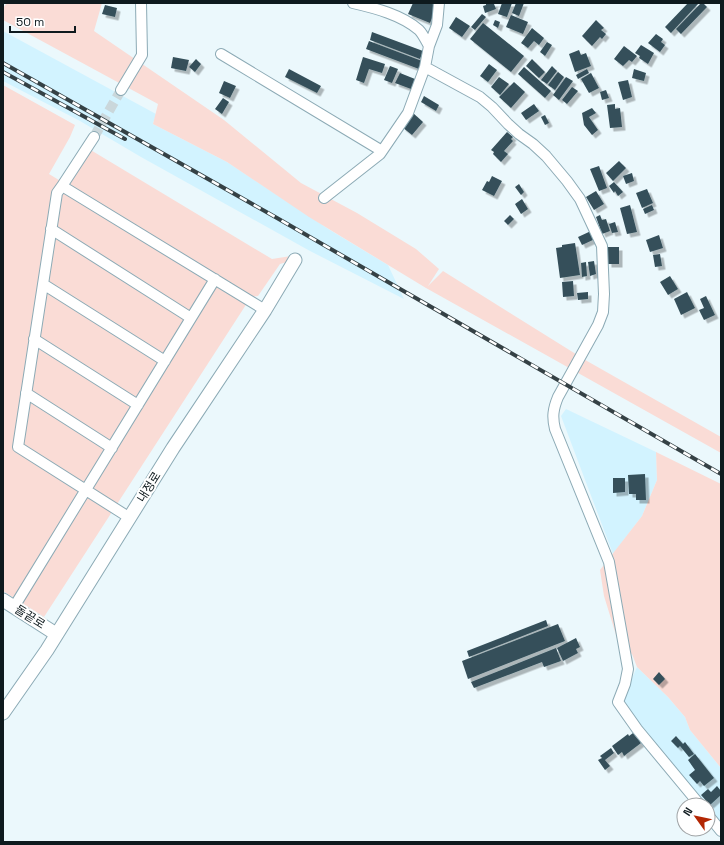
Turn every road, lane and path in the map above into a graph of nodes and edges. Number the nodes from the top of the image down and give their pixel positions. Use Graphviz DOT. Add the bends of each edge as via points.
graph roads {
  1 [pos="140,3"];
  2 [pos="353,3"];
  3 [pos="439,3"];
  4 [pos="429,46"];
  5 [pos="221,54"];
  6 [pos="425,67"];
  7 [pos="121,90"];
  8 [pos="94,137"];
  9 [pos="382,152"];
  10 [pos="62,186"];
  11 [pos="324,198"];
  12 [pos="51,229"];
  13 [pos="295,260"];
  14 [pos="215,279"];
  15 [pos="43,284"];
  16 [pos="265,310"];
  17 [pos="191,318"];
  18 [pos="34,339"];
  19 [pos="165,361"];
  20 [pos="26,393"];
  21 [pos="138,405"];
  22 [pos="112,448"];
  23 [pos="86,490"];
  24 [pos="130,518"];
  25 [pos="3,600"];
  26 [pos="14,607"];
  27 [pos="56,634"];
  28 [pos="3,713"];
  29 [pos="693,797"];
  1 -- 7 [label="street" via="142,55"];
  2 -- 4 [label="street" via="378,8 409,23 420,31"];
  3 -- 4 [label="street" via="437,25"];
  4 -- 6 [label="street"];
  5 -- 9 [label="street"];
  6 -- 9 [label="street" via="408,113"];
  6 -- 29 [label="street" via="480,97 546,156 580,199 602,246 603,312 598,326 558,397 553,408 553,420 609,562 628,669 618,702 636,729"];
  8 -- 10 [label="street"];
  9 -- 11 [label="street"];
  10 -- 12 [label="street" via="57,193"];
  10 -- 14 [label="street"];
  12 -- 15 [label="street"];
  12 -- 17 [label="street"];
  13 -- 16 [label="street, 내정로"];
  14 -- 16 [label="street"];
  14 -- 17 [label="street"];
  15 -- 18 [label="street"];
  15 -- 19 [label="street"];
  16 -- 24 [label="street, 내정로" via="173,448"];
  17 -- 19 [label="street"];
  18 -- 20 [label="street"];
  18 -- 21 [label="street"];
  19 -- 21 [label="street"];
  20 -- 22 [label="street"];
  20 -- 23 [label="street" via="18,447"];
  21 -- 22 [label="street"];
  22 -- 23 [label="street"];
  23 -- 24 [label="street"];
  23 -- 26 [label="street"];
  24 -- 27 [label="street, 내정로"];
  25 -- 26 [label="street, 돌끝로"];
  26 -- 27 [label="street, 돌끝로"];
  27 -- 28 [label="street, 내정로"];
}
